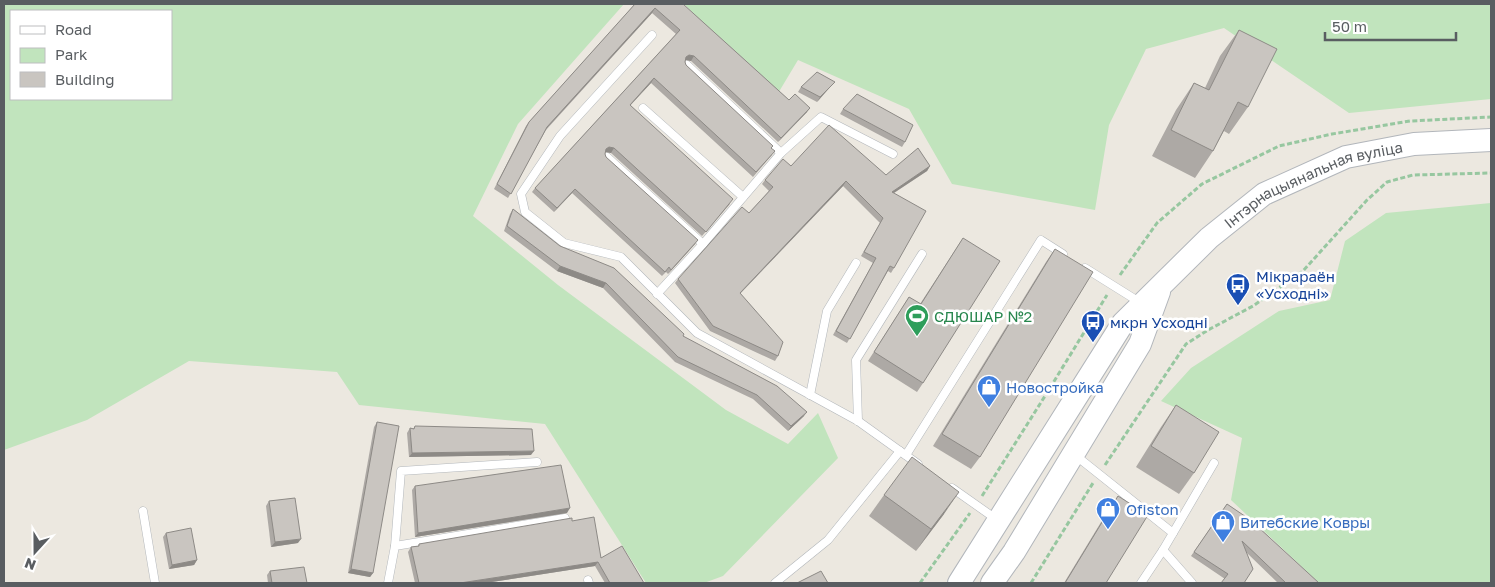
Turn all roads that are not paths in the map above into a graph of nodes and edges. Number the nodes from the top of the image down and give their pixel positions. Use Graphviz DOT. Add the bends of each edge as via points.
graph roads {
  1 [pos="652,35"];
  2 [pos="687,65"];
  3 [pos="643,108"];
  4 [pos="1491,140"];
  5 [pos="782,153"];
  6 [pos="893,154"];
  7 [pos="607,157"];
  8 [pos="743,197"];
  9 [pos="703,244"];
  10 [pos="922,254"];
  11 [pos="1073,260"];
  12 [pos="856,263"];
  13 [pos="1081,265"];
  14 [pos="1160,287"];
  15 [pos="658,294"];
  16 [pos="1143,304"];
  17 [pos="810,395"];
  18 [pos="858,421"];
  19 [pos="903,453"];
  20 [pos="1073,454"];
  21 [pos="537,462"];
  22 [pos="1214,464"];
  23 [pos="921,466"];
  24 [pos="945,482"];
  25 [pos="142,512"];
  26 [pos="565,518"];
  27 [pos="998,520"];
  28 [pos="1173,533"];
  29 [pos="395,546"];
  30 [pos="1163,550"];
  31 [pos="155,583"];
  32 [pos="388,583"];
  33 [pos="775,583"];
  34 [pos="959,583"];
  35 [pos="992,583"];
  36 [pos="1141,583"];
  37 [pos="1192,583"];
  1 -- 15 [label="lane" via="560,136 521,194 525,212 564,243 621,257"];
  2 -- 5 [label="lane"];
  3 -- 8 [label="lane"];
  4 -- 14 [label="main road, Інтэрнацыянальная вуліца" via="1414,144 1346,157 1264,194 1208,238"];
  5 -- 6 [label="lane" via="822,116"];
  5 -- 8 [label="lane"];
  7 -- 9 [label="lane"];
  8 -- 9 [label="lane"];
  9 -- 15 [label="lane"];
  10 -- 18 [label="lane" via="856,360"];
  11 -- 19 [label="lane" via="1041,240"];
  12 -- 17 [label="lane" via="827,311"];
  13 -- 16 [label="lane"];
  14 -- 16 [label="main road, Інтэрнацыянальная вуліца"];
  14 -- 20 [label="main road, Інтэрнацыянальная вуліца" via="1140,344"];
  15 -- 17 [label="lane" via="697,333"];
  16 -- 27 [label="main road, Інтэрнацыянальная вуліца" via="1123,323"];
  17 -- 18 [label="lane"];
  18 -- 19 [label="lane"];
  19 -- 23 [label="lane"];
  19 -- 33 [label="lane" via="828,540"];
  20 -- 28 [label="lane"];
  20 -- 35 [label="main road, Інтэрнацыянальная вуліца"];
  21 -- 29 [label="lane" via="401,471"];
  22 -- 28 [label="lane"];
  24 -- 27 [label="lane"];
  25 -- 31 [label="lane"];
  26 -- 29 [label="lane"];
  27 -- 34 [label="main road, Інтэрнацыянальная вуліца"];
  28 -- 30 [label="lane"];
  29 -- 32 [label="lane"];
  30 -- 36 [label="lane"];
  30 -- 37 [label="lane"];
}
